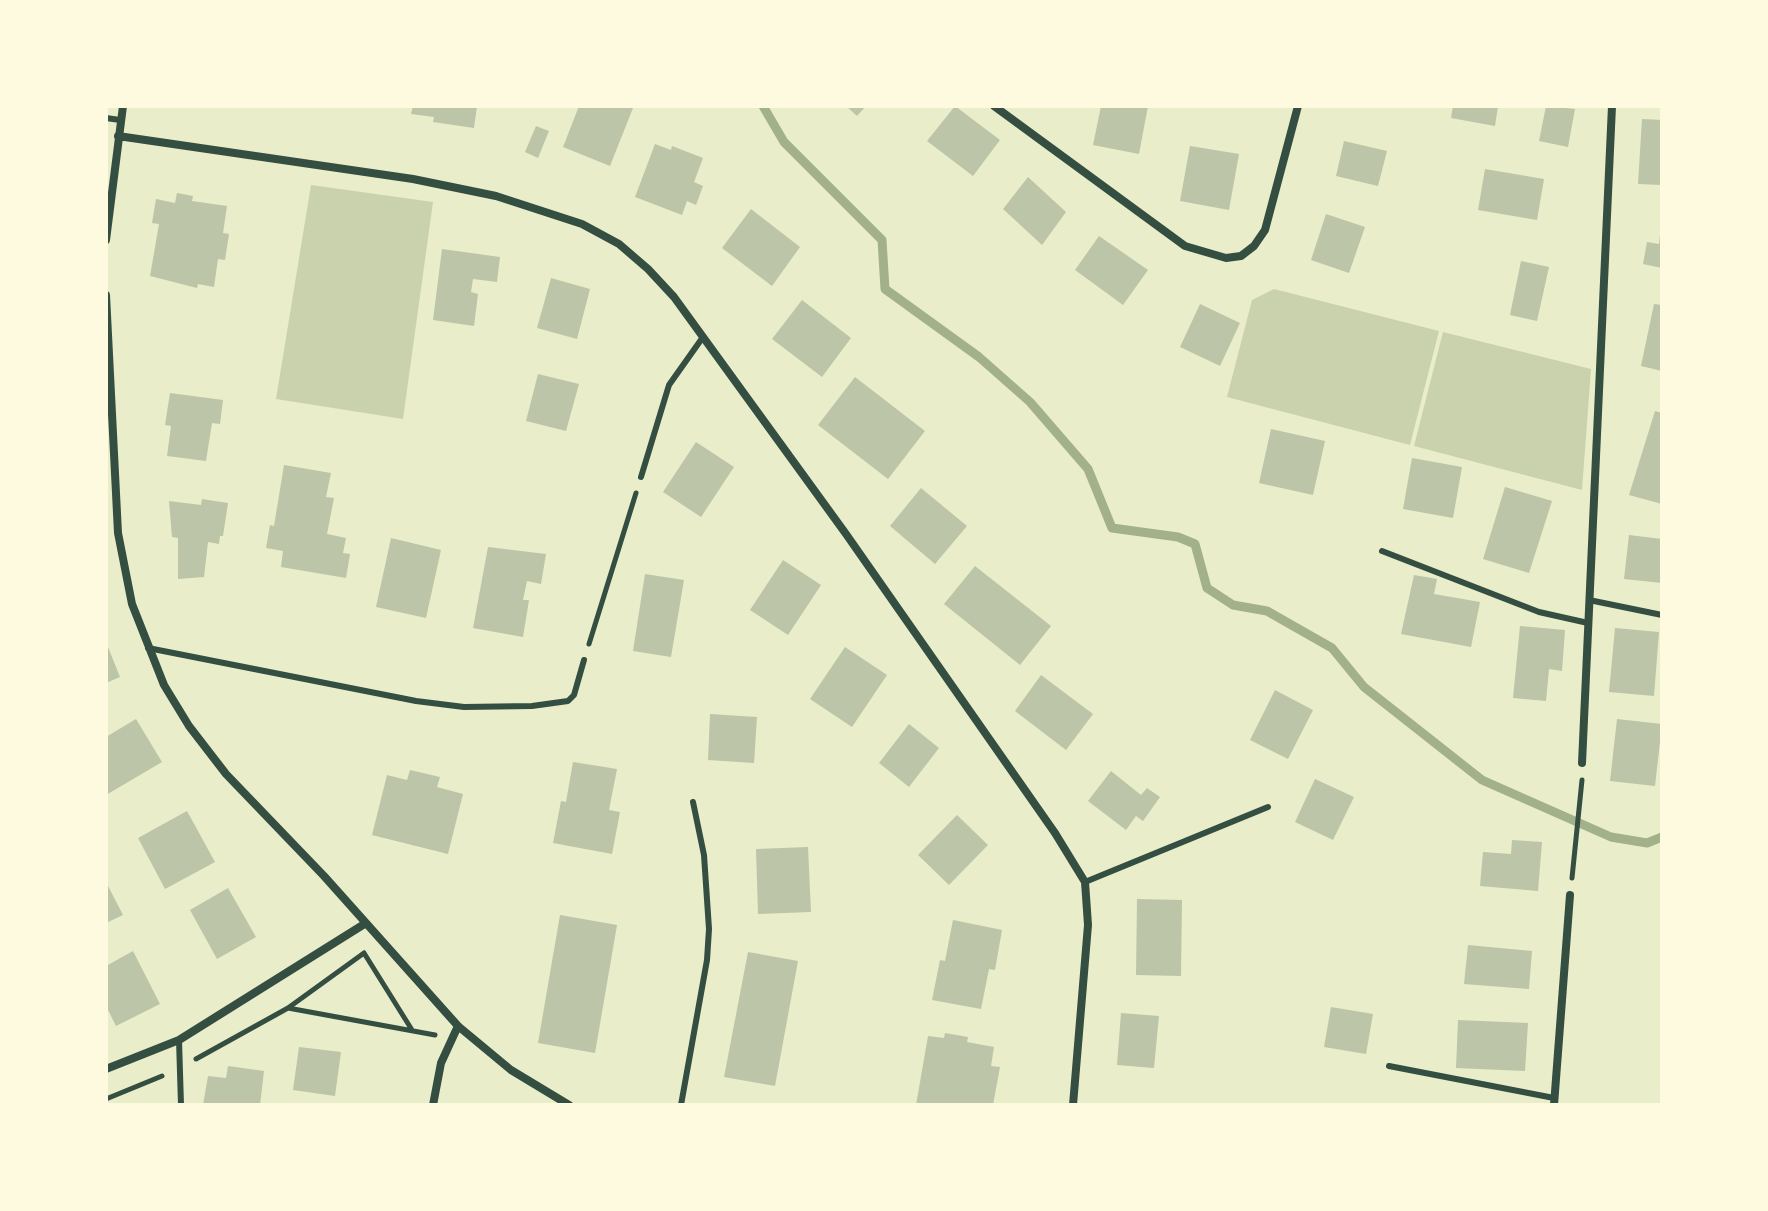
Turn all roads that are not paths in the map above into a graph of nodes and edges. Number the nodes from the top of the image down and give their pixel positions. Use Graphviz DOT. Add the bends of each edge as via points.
graph roads {
  1 [pos="123,106"];
  2 [pos="994,106"];
  3 [pos="1298,106"];
  4 [pos="1612,106"];
  5 [pos="106,118"];
  6 [pos="120,120"];
  7 [pos="118,136"];
  8 [pos="106,240"];
  9 [pos="106,295"];
  10 [pos="703,337"];
  11 [pos="108,379"];
  12 [pos="641,477"];
  13 [pos="1382,551"];
  14 [pos="1589,600"];
  15 [pos="1662,615"];
  16 [pos="1588,623"];
  17 [pos="148,648"];
  18 [pos="584,660"];
  19 [pos="1582,763"];
  20 [pos="693,802"];
  21 [pos="1268,807"];
  22 [pos="1085,882"];
  23 [pos="1570,895"];
  24 [pos="366,923"];
  25 [pos="458,1026"];
  26 [pos="179,1040"];
  27 [pos="1389,1066"];
  28 [pos="106,1069"];
  29 [pos="1554,1102"];
  30 [pos="181,1105"];
  31 [pos="433,1105"];
  32 [pos="569,1105"];
  33 [pos="681,1105"];
  34 [pos="1073,1105"];
  1 -- 6 [label="street"];
  2 -- 3 [label="street" via="1185,246 1226,258 1241,256 1265,230"];
  4 -- 14 [label="street"];
  5 -- 6 [label="lane"];
  6 -- 7 [label="street"];
  7 -- 8 [label="street"];
  7 -- 10 [label="street" via="413,179 548,211 619,244 657,278"];
  9 -- 11 [label="street"];
  10 -- 12 [label="lane" via="669,385"];
  10 -- 22 [label="street" via="846,534"];
  11 -- 17 [label="street" via="118,533 132,604"];
  13 -- 16 [label="lane" via="1539,612"];
  14 -- 15 [label="lane"];
  14 -- 16 [label="street"];
  16 -- 19 [label="street"];
  17 -- 18 [label="lane" via="464,707 568,701"];
  17 -- 24 [label="street" via="189,726 226,774"];
  20 -- 33 [label="lane" via="704,855 709,929"];
  21 -- 22 [label="lane"];
  22 -- 34 [label="street" via="1088,925"];
  23 -- 29 [label="street"];
  24 -- 25 [label="street"];
  24 -- 26 [label="street"];
  25 -- 31 [label="street" via="437,1077"];
  25 -- 32 [label="street" via="511,1070"];
  26 -- 28 [label="street"];
  26 -- 30 [label="lane"];
  27 -- 29 [label="lane"];
}
